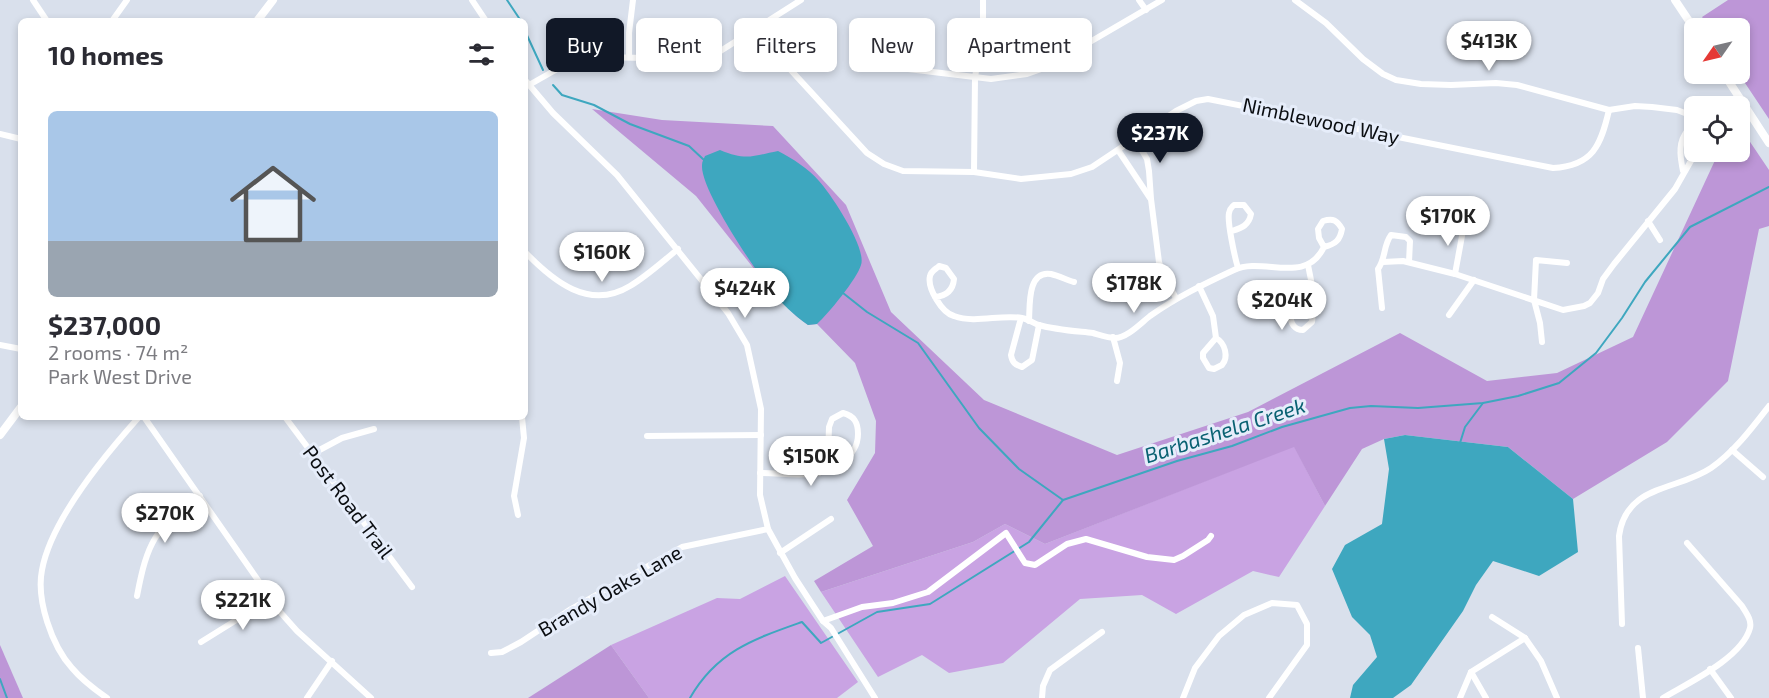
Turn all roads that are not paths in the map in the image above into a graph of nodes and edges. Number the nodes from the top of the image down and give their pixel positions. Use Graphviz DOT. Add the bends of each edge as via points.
graph roads {
  1 [pos="33,0"];
  2 [pos="127,0"];
  3 [pos="273,0"];
  4 [pos="472,0"];
  5 [pos="633,0"];
  6 [pos="801,0"];
  7 [pos="983,0"];
  8 [pos="1139,0"];
  9 [pos="1162,0"];
  10 [pos="1295,0"];
  11 [pos="1676,0"];
  12 [pos="1146,10"];
  13 [pos="45,18"];
  14 [pos="114,18"];
  15 [pos="259,18"];
  16 [pos="484,18"];
  17 [pos="773,18"];
  18 [pos="1687,18"];
  19 [pos="734,43"];
  20 [pos="630,57"];
  21 [pos="792,72"];
  22 [pos="933,72"];
  23 [pos="975,77"];
  24 [pos="528,82"];
  25 [pos="528,83"];
  26 [pos="1609,110"];
  27 [pos="1684,115"];
  28 [pos="1750,120"];
  29 [pos="0,134"];
  30 [pos="1684,136"];
  31 [pos="18,138"];
  32 [pos="1135,139"];
  33 [pos="1769,143"];
  34 [pos="1118,150"];
  35 [pos="1689,162"];
  36 [pos="1683,171"];
  37 [pos="974,172"];
  38 [pos="1151,199"];
  39 [pos="1648,221"];
  40 [pos="1464,225"];
  41 [pos="1232,231"];
  42 [pos="1660,240"];
  43 [pos="1324,247"];
  44 [pos="678,249"];
  45 [pos="528,255"];
  46 [pos="1383,262"];
  47 [pos="1409,262"];
  48 [pos="1567,263"];
  49 [pos="1308,265"];
  50 [pos="1238,268"];
  51 [pos="1455,274"];
  52 [pos="1474,280"];
  53 [pos="1074,282"];
  54 [pos="1199,286"];
  55 [pos="935,297"];
  56 [pos="1176,298"];
  57 [pos="1534,300"];
  58 [pos="1310,303"];
  59 [pos="1382,308"];
  60 [pos="1449,315"];
  61 [pos="1022,318"];
  62 [pos="1029,321"];
  63 [pos="1039,325"];
  64 [pos="1113,337"];
  65 [pos="1216,339"];
  66 [pos="1542,342"];
  67 [pos="0,345"];
  68 [pos="18,348"];
  69 [pos="1117,381"];
  70 [pos="1769,406"];
  71 [pos="18,411"];
  72 [pos="138,420"];
  73 [pos="143,420"];
  74 [pos="287,420"];
  75 [pos="522,420"];
  76 [pos="374,429"];
  77 [pos="0,435"];
  78 [pos="761,435"];
  79 [pos="647,436"];
  80 [pos="1732,450"];
  81 [pos="312,454"];
  82 [pos="760,473"];
  83 [pos="819,473"];
  84 [pos="1763,477"];
  85 [pos="200,496"];
  86 [pos="518,515"];
  87 [pos="831,519"];
  88 [pos="768,529"];
  89 [pos="1211,536"];
  90 [pos="1687,543"];
  91 [pos="780,553"];
  92 [pos="412,587"];
  93 [pos="266,593"];
  94 [pos="137,596"];
  95 [pos="1492,617"];
  96 [pos="824,621"];
  97 [pos="1622,624"];
  98 [pos="1102,632"];
  99 [pos="1525,638"];
  100 [pos="201,642"];
  101 [pos="1638,648"];
  102 [pos="491,653"];
  103 [pos="332,661"];
  104 [pos="1710,669"];
  105 [pos="1471,672"];
  106 [pos="107,698"];
  107 [pos="307,698"];
  108 [pos="371,698"];
  109 [pos="875,698"];
  110 [pos="1042,698"];
  111 [pos="1183,698"];
  112 [pos="1269,698"];
  113 [pos="1460,698"];
  114 [pos="1486,698"];
  115 [pos="1557,698"];
  116 [pos="1642,698"];
  117 [pos="1663,698"];
  118 [pos="1731,698"];
  1 -- 13 [label="street"];
  2 -- 14 [label="street"];
  3 -- 15 [label="main road"];
  4 -- 16 [label="street"];
  5 -- 20 [label="street"];
  6 -- 17 [label="street"];
  7 -- 23 [label="street" via="983,32"];
  8 -- 12 [label="street"];
  9 -- 12 [label="street"];
  10 -- 26 [label="street" via="1363,59 1396,80 1517,85"];
  11 -- 18 [label="main road"];
  12 -- 23 [label="street" via="1047,67 1010,78"];
  19 -- 20 [label="street" via="711,57"];
  20 -- 24 [label="street" via="585,59"];
  21 -- 37 [label="street, Nimblewood Way" via="875,159 909,172"];
  22 -- 23 [label="street"];
  23 -- 37 [label="street"];
  25 -- 44 [label="street" via="617,176"];
  26 -- 27 [label="street" via="1652,107 1677,110"];
  26 -- 32 [label="street, Nimblewood Way" via="1596,150 1575,164 1553,168 1208,99 1176,111"];
  28 -- 33 [label="main road"];
  29 -- 31 [label="street"];
  30 -- 36 [label="street" via="1680,155"];
  32 -- 34 [label="street, Nimblewood Way"];
  32 -- 38 [label="street" via="1147,159"];
  34 -- 37 [label="street, Nimblewood Way" via="1092,167 1071,174 1021,179"];
  34 -- 38 [label="street"];
  35 -- 36 [label="street"];
  36 -- 39 [label="street" via="1675,189"];
  38 -- 56 [label="street" via="1159,262"];
  39 -- 42 [label="street"];
  39 -- 57 [label="street" via="1603,279 1590,303 1563,310"];
  40 -- 51 [label="street"];
  41 -- 41 [label="street" via="1229,210 1234,205 1244,205 1251,214 1250,220"];
  41 -- 50 [label="street"];
  43 -- 43 [label="street" via="1318,229 1323,221 1338,222 1342,229 1340,239"];
  43 -- 49 [label="street"];
  44 -- 45 [label="street" via="628,288 609,295 578,292 561,285"];
  44 -- 78 [label="street" via="728,313 747,345 761,410"];
  46 -- 47 [label="street"];
  46 -- 47 [label="street" via="1391,235 1410,241"];
  46 -- 59 [label="street" via="1378,269"];
  47 -- 51 [label="street"];
  48 -- 57 [label="street" via="1536,260"];
  49 -- 50 [label="street"];
  49 -- 58 [label="street"];
  50 -- 54 [label="street"];
  51 -- 52 [label="street"];
  52 -- 57 [label="street"];
  52 -- 60 [label="street"];
  53 -- 62 [label="street" via="1049,274 1035,279"];
  54 -- 56 [label="street"];
  54 -- 65 [label="street" via="1213,316"];
  55 -- 55 [label="street" via="929,276 939,266 946,268 954,279 942,296"];
  55 -- 61 [label="street" via="955,317"];
  56 -- 64 [label="street" via="1125,334"];
  57 -- 66 [label="street"];
  58 -- 58 [label="street" via="1291,315 1296,328 1303,330 1312,322"];
  61 -- 62 [label="street"];
  61 -- 63 [label="street" via="1011,355 1012,361 1022,368 1032,360"];
  62 -- 63 [label="street"];
  63 -- 64 [label="street"];
  64 -- 69 [label="street" via="1120,363"];
  65 -- 65 [label="street" via="1203,353 1205,364 1214,369 1226,357 1223,345"];
  67 -- 68 [label="street"];
  70 -- 80 [label="street"];
  71 -- 77 [label="main road"];
  72 -- 106 [label="street" via="115,444 65,513 48,545 41,572 41,599 50,632 70,666"];
  73 -- 85 [label="street"];
  74 -- 81 [label="street, Post Road Trail"];
  75 -- 86 [label="street" via="525,438 514,496"];
  76 -- 81 [label="street" via="342,438"];
  78 -- 79 [label="street"];
  78 -- 82 [label="street"];
  80 -- 84 [label="street"];
  80 -- 97 [label="street" via="1700,474 1654,491 1627,511 1619,536"];
  81 -- 92 [label="street, Post Road Trail"];
  82 -- 83 [label="street"];
  82 -- 88 [label="street" via="760,495"];
  83 -- 83 [label="street" via="850,456 857,444 856,420 843,413 832,419 828,457"];
  85 -- 93 [label="street"];
  85 -- 94 [label="street" via="163,524 146,556"];
  87 -- 91 [label="street"];
  88 -- 91 [label="street"];
  88 -- 102 [label="street, Brandy Oaks Lane" via="682,548 571,609 521,642"];
  89 -- 96 [label="street" via="1174,560 1147,557 1086,539 1066,544 1035,565 1025,563 1006,533 928,592 862,607"];
  90 -- 104 [label="street" via="1742,606 1750,626 1735,652"];
  91 -- 96 [label="street"];
  93 -- 100 [label="street" via="238,620"];
  93 -- 103 [label="street" via="297,631"];
  95 -- 99 [label="street"];
  96 -- 109 [label="street"];
  98 -- 110 [label="street" via="1050,670 1042,686"];
  99 -- 105 [label="street"];
  99 -- 115 [label="street"];
  101 -- 116 [label="street"];
  103 -- 107 [label="street"];
  103 -- 108 [label="street"];
  104 -- 117 [label="street"];
  104 -- 118 [label="street"];
  105 -- 113 [label="street"];
  105 -- 114 [label="street"];
  111 -- 112 [label="street" via="1195,668 1219,636 1244,615 1272,603 1297,605 1307,624 1307,645"];
}
